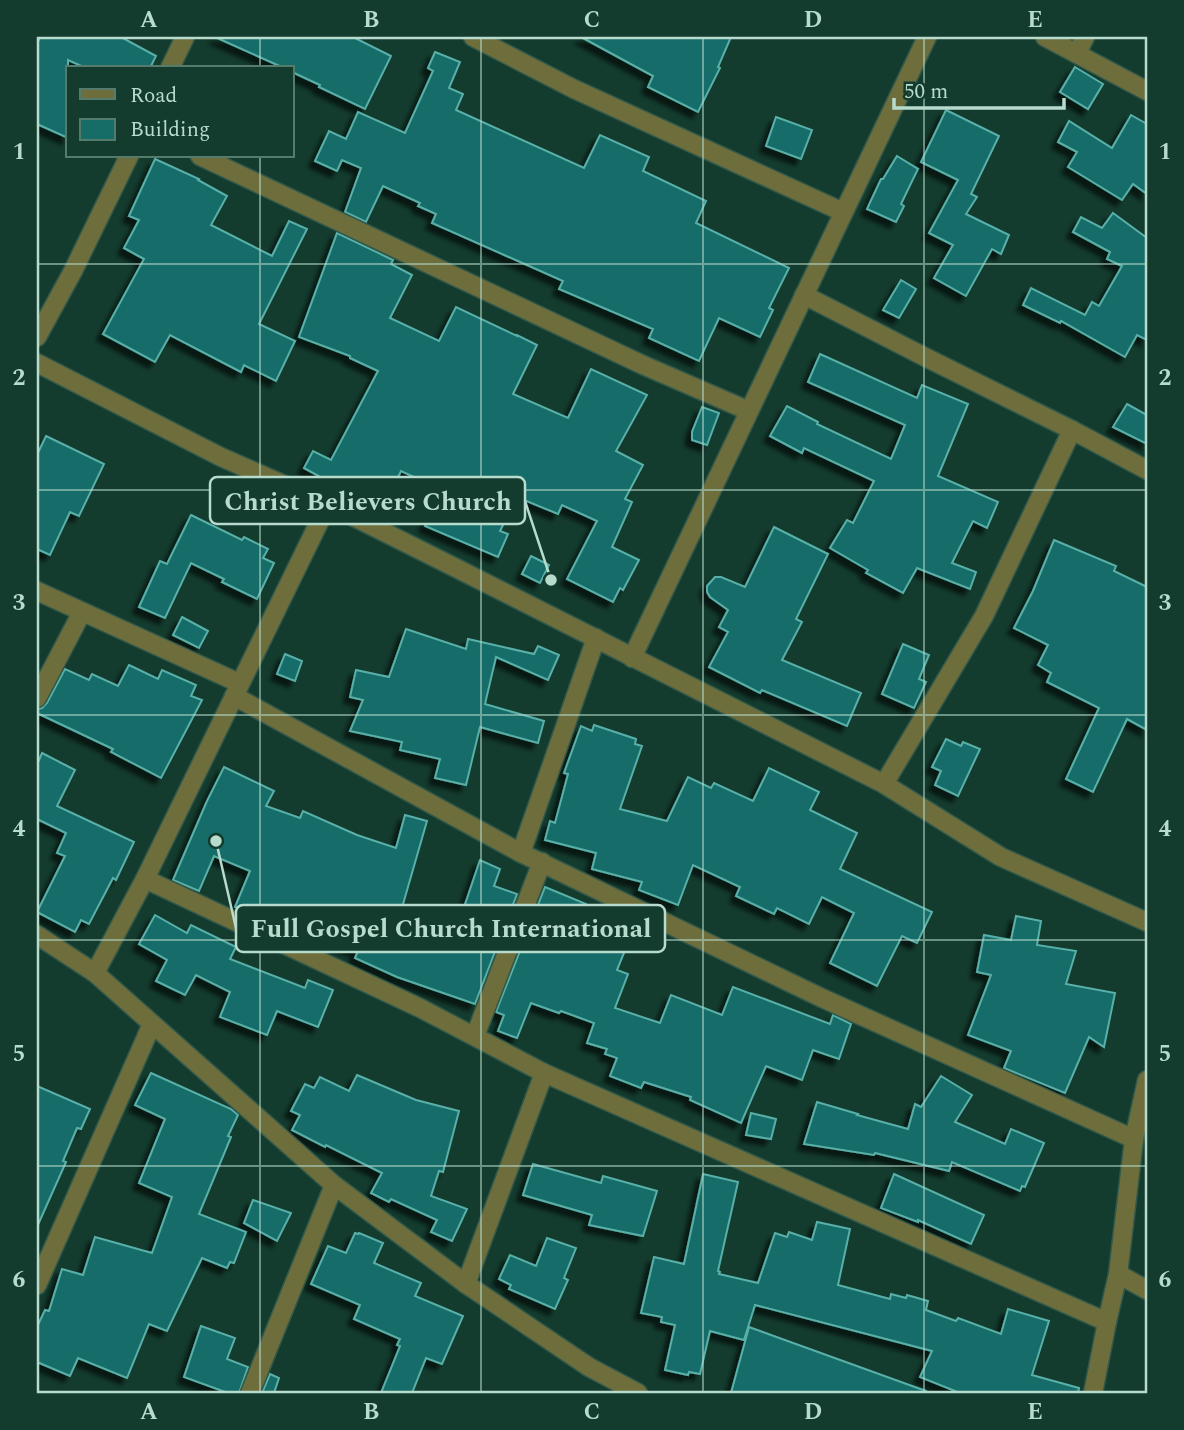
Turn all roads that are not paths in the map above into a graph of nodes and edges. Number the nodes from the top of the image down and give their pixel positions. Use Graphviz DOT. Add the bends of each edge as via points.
graph roads {
  1 [pos="186,37"];
  2 [pos="473,37"];
  3 [pos="927,37"];
  4 [pos="1045,37"];
  5 [pos="1081,45"];
  6 [pos="171,66"];
  7 [pos="1147,91"];
  8 [pos="128,158"];
  9 [pos="204,158"];
  10 [pos="843,212"];
  11 [pos="804,295"];
  12 [pos="37,337"];
  13 [pos="37,363"];
  14 [pos="749,411"];
  15 [pos="1072,430"];
  16 [pos="1147,470"];
  17 [pos="328,504"];
  18 [pos="37,591"];
  19 [pos="82,612"];
  20 [pos="596,638"];
  21 [pos="632,658"];
  22 [pos="237,690"];
  23 [pos="37,698"];
  24 [pos="884,784"];
  25 [pos="521,853"];
  26 [pos="542,862"];
  27 [pos="145,879"];
  28 [pos="1146,917"];
  29 [pos="37,935"];
  30 [pos="94,974"];
  31 [pos="152,1024"];
  32 [pos="475,1036"];
  33 [pos="544,1073"];
  34 [pos="1147,1080"];
  35 [pos="1134,1139"];
  36 [pos="334,1185"];
  37 [pos="1118,1274"];
  38 [pos="466,1284"];
  39 [pos="37,1285"];
  40 [pos="1147,1290"];
  41 [pos="1107,1322"];
  42 [pos="250,1393"];
  43 [pos="638,1393"];
  44 [pos="1093,1393"];
  1 -- 6 [label="street"];
  2 -- 10 [label="street" via="574,89"];
  3 -- 10 [label="street"];
  4 -- 5 [label="street"];
  5 -- 7 [label="street"];
  8 -- 12 [label="street"];
  9 -- 14 [label="street"];
  10 -- 11 [label="street"];
  11 -- 14 [label="street"];
  11 -- 15 [label="street"];
  13 -- 17 [label="street" via="221,457"];
  14 -- 21 [label="street"];
  15 -- 16 [label="street"];
  15 -- 24 [label="street" via="984,616"];
  17 -- 20 [label="street"];
  17 -- 22 [label="street"];
  18 -- 19 [label="street"];
  19 -- 22 [label="street"];
  19 -- 23 [label="street"];
  20 -- 21 [label="street"];
  20 -- 25 [label="street"];
  21 -- 24 [label="street"];
  22 -- 25 [label="street"];
  22 -- 27 [label="street"];
  24 -- 28 [label="street" via="1001,857"];
  25 -- 26 [label="street"];
  26 -- 32 [label="street"];
  26 -- 35 [label="street" via="822,998"];
  27 -- 30 [label="street"];
  27 -- 32 [label="street"];
  29 -- 30 [label="street"];
  30 -- 31 [label="street"];
  31 -- 36 [label="street"];
  31 -- 39 [label="street"];
  32 -- 33 [label="street"];
  33 -- 38 [label="street"];
  33 -- 41 [label="street"];
  34 -- 35 [label="street"];
  35 -- 37 [label="street"];
  36 -- 38 [label="street"];
  36 -- 42 [label="street"];
  37 -- 40 [label="street"];
  37 -- 41 [label="street"];
  38 -- 43 [label="street" via="589,1367"];
  41 -- 44 [label="street"];
}
